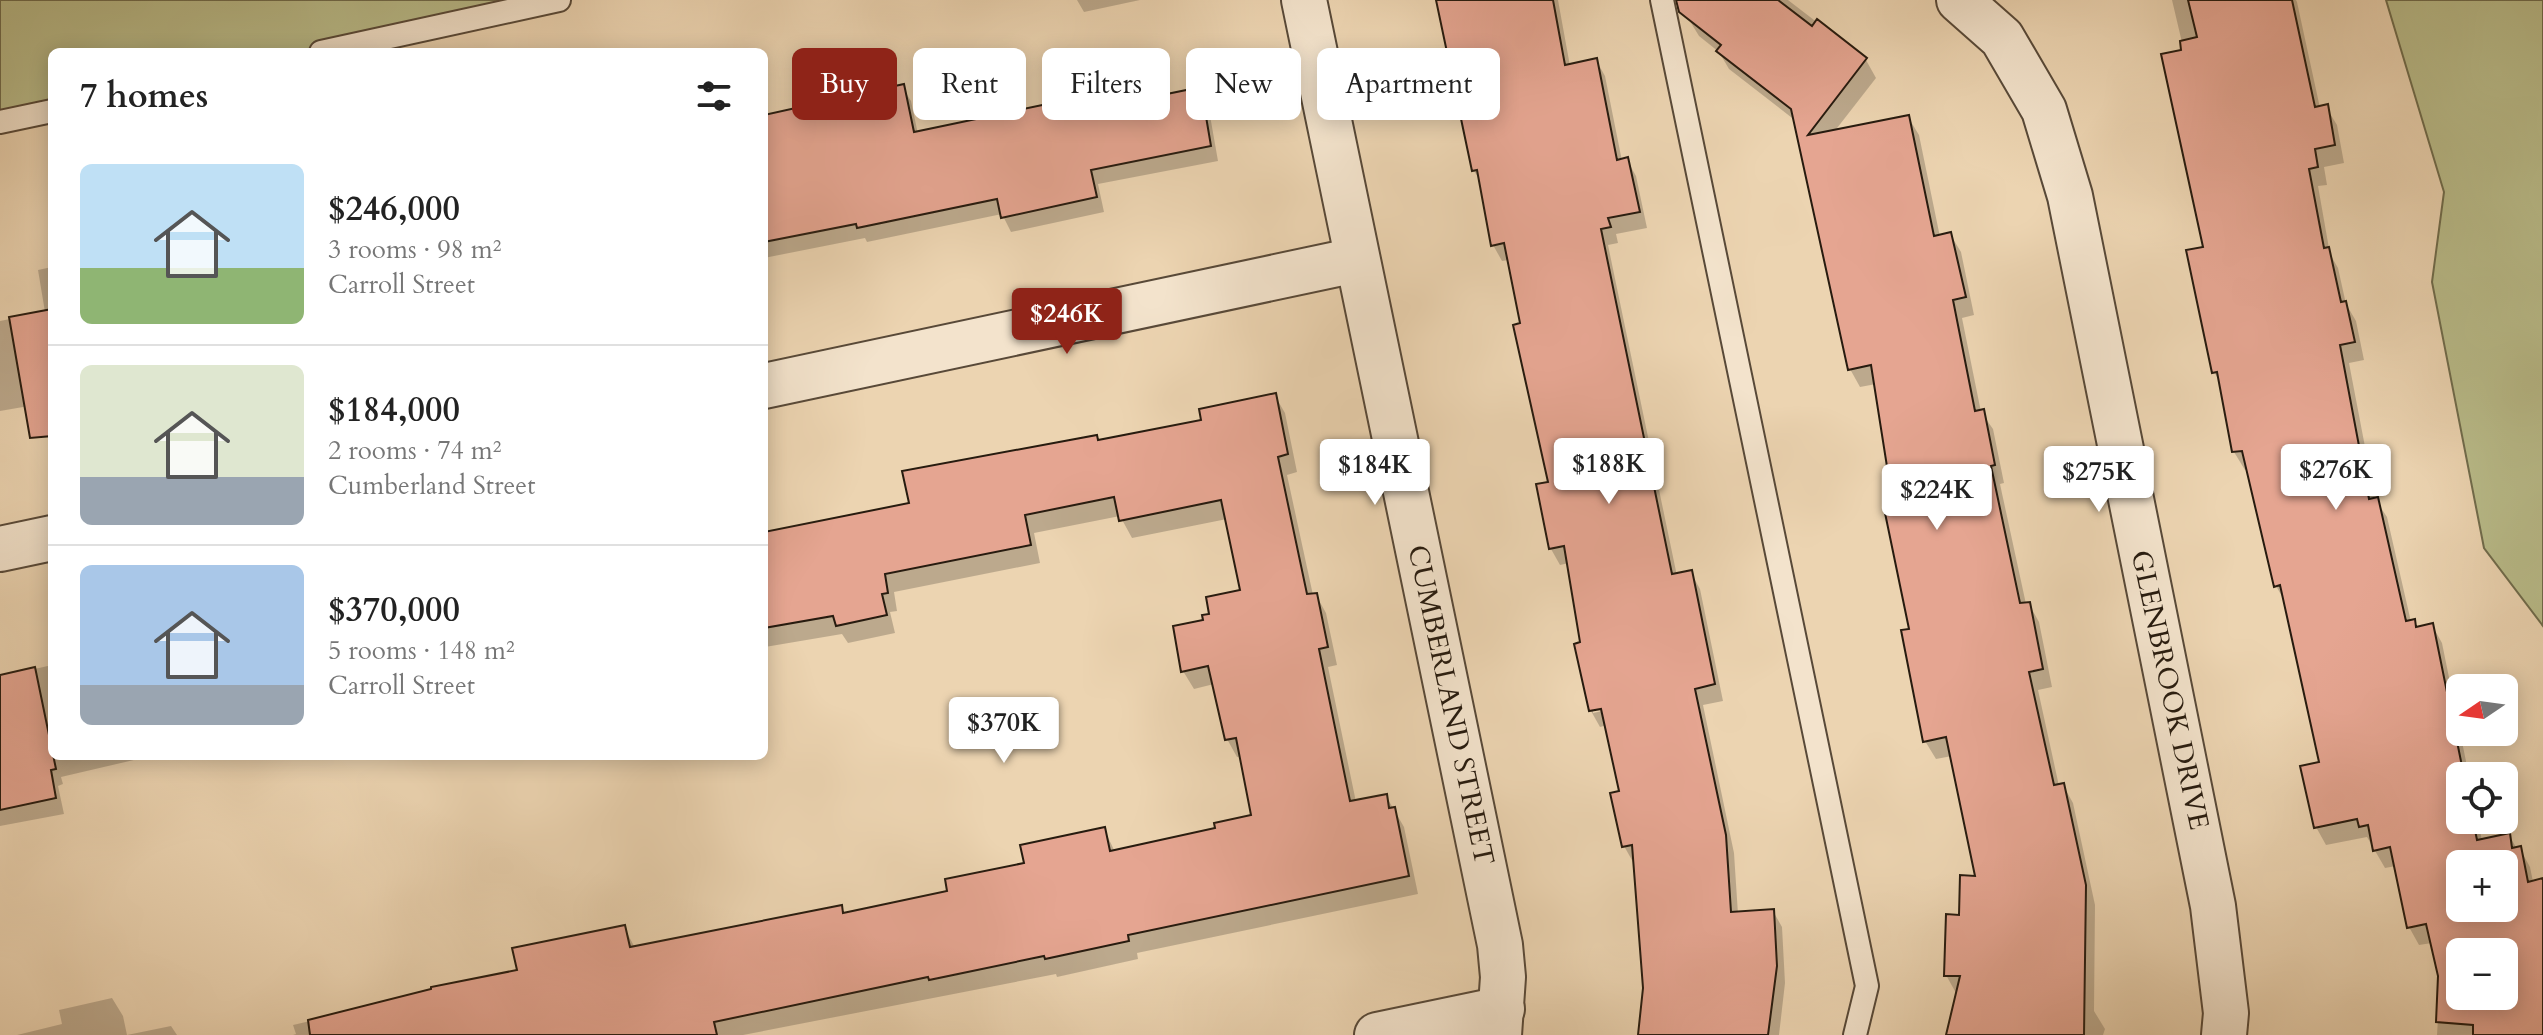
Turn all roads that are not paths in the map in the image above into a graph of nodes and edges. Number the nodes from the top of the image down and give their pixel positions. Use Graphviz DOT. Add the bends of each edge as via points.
graph roads {
  1 [pos="559,0"];
  2 [pos="1304,0"];
  3 [pos="1662,0"];
  4 [pos="1959,0"];
  5 [pos="339,48"];
  6 [pos="48,112"];
  7 [pos="0,122"];
  8 [pos="1356,260"];
  9 [pos="768,385"];
  10 [pos="48,539"];
  11 [pos="0,549"];
  12 [pos="1501,1022"];
  13 [pos="1377,1035"];
  14 [pos="1855,1035"];
  15 [pos="2224,1035"];
  1 -- 5 [label="lane"];
  2 -- 8 [label="street, CUMBERLAND STREET"];
  3 -- 14 [label="lane" via="1867,986"];
  4 -- 15 [label="street, GLENBROOK DRIVE" via="2002,38 2044,110 2070,196 2213,906"];
  6 -- 7 [label="lane"];
  8 -- 9 [label="street"];
  8 -- 12 [label="street, CUMBERLAND STREET" via="1500,945"];
  10 -- 11 [label="street"];
  12 -- 13 [label="street"];
}
